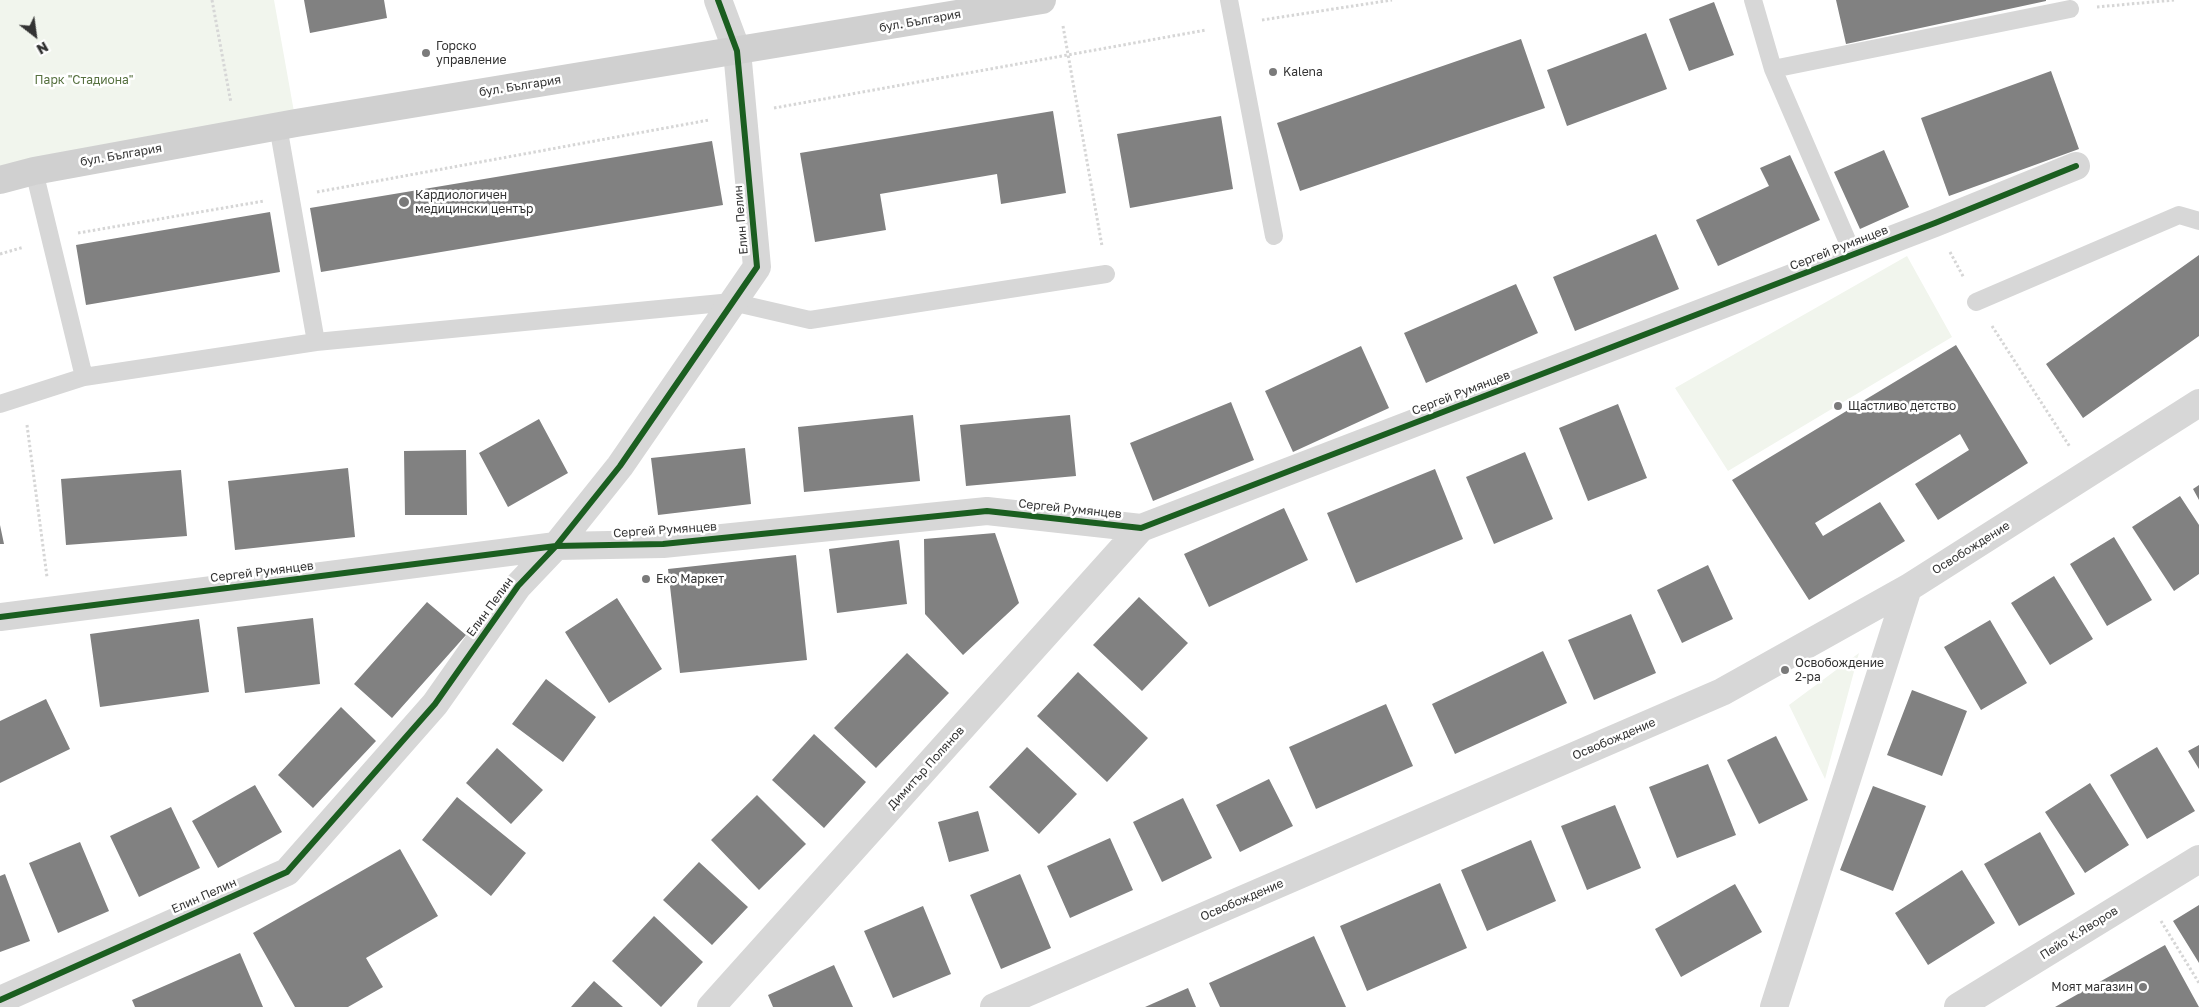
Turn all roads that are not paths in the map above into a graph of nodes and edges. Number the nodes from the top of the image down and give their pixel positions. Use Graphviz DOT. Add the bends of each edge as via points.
graph roads {
  1 [pos="718,0"];
  2 [pos="1042,0"];
  3 [pos="1229,0"];
  4 [pos="1753,0"];
  5 [pos="2070,9"];
  6 [pos="737,51"];
  7 [pos="1773,69"];
  8 [pos="278,126"];
  9 [pos="2076,166"];
  10 [pos="34,171"];
  11 [pos="0,180"];
  12 [pos="2199,221"];
  13 [pos="1274,236"];
  14 [pos="1853,254"];
  15 [pos="1106,274"];
  16 [pos="732,302"];
  17 [pos="1976,302"];
  18 [pos="316,342"];
  19 [pos="84,377"];
  20 [pos="2199,403"];
  21 [pos="0,404"];
  22 [pos="1141,528"];
  23 [pos="556,546"];
  24 [pos="1908,588"];
  25 [pos="0,617"];
  26 [pos="2199,859"];
  27 [pos="0,1000"];
  28 [pos="711,1007"];
  29 [pos="994,1007"];
  30 [pos="1774,1007"];
  31 [pos="1958,1007"];
  1 -- 6 [label="street, Елин Пелин"];
  2 -- 6 [label="main road, бул. България"];
  3 -- 13 [label="lane"];
  4 -- 7 [label="lane"];
  5 -- 7 [label="lane"];
  6 -- 8 [label="main road, бул. България"];
  6 -- 16 [label="street, Елин Пелин" via="756,266"];
  7 -- 14 [label="lane"];
  8 -- 10 [label="main road, бул. България"];
  8 -- 18 [label="lane"];
  9 -- 14 [label="street, Сергей Румянцев"];
  10 -- 11 [label="main road, бул. България"];
  10 -- 19 [label="lane"];
  12 -- 17 [label="lane" via="2179,214"];
  14 -- 22 [label="street, Сергей Румянцев"];
  15 -- 16 [label="lane" via="810,320"];
  16 -- 18 [label="lane"];
  16 -- 23 [label="street, Елин Пелин" via="620,466"];
  18 -- 19 [label="lane"];
  19 -- 21 [label="lane"];
  20 -- 24 [label="street, Освобождение"];
  22 -- 23 [label="street, Сергей Румянцев" via="986,511 663,544"];
  22 -- 28 [label="street, Димитър Полянов"];
  23 -- 25 [label="street, Сергей Румянцев"];
  23 -- 27 [label="street, Елин Пелин" via="518,586 435,704 287,872"];
  24 -- 29 [label="street, Освобождение" via="1722,692"];
  24 -- 30 [label="street"];
  26 -- 31 [label="street, Пейо К.Яворов"];
}
